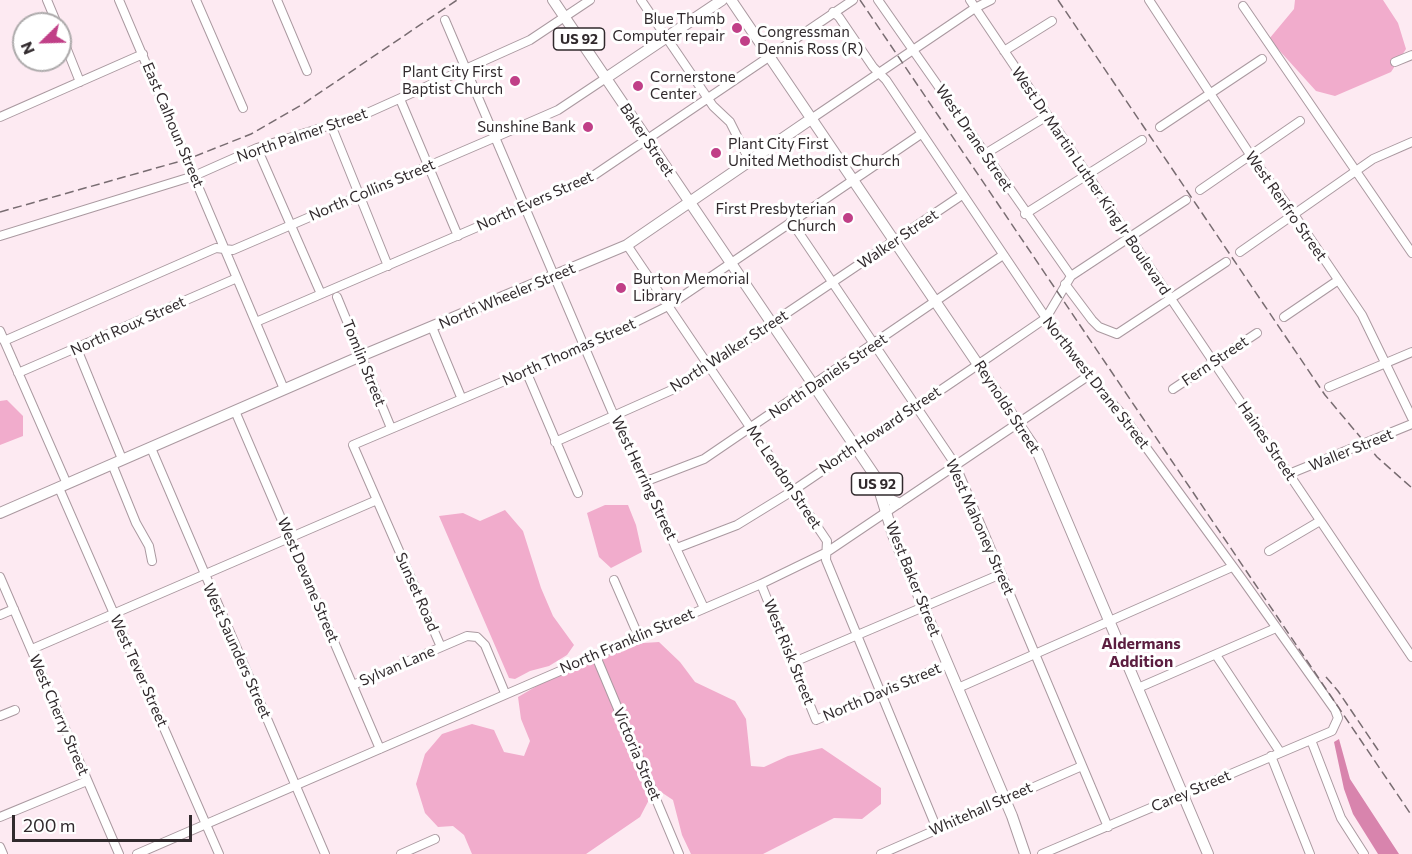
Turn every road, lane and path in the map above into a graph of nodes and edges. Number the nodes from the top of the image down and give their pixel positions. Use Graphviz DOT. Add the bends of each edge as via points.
graph roads {
  1 [pos="119,0"];
  2 [pos="196,0"];
  3 [pos="277,0"];
  4 [pos="553,0"];
  5 [pos="590,0"];
  6 [pos="641,0"];
  7 [pos="722,0"];
  8 [pos="731,0"];
  9 [pos="853,0"];
  10 [pos="878,0"];
  11 [pos="991,0"];
  12 [pos="1149,0"];
  13 [pos="973,4"];
  14 [pos="1243,6"];
  15 [pos="833,12"];
  16 [pos="564,17"];
  17 [pos="446,20"];
  18 [pos="1052,21"];
  19 [pos="667,38"];
  20 [pos="913,50"];
  21 [pos="1004,51"];
  22 [pos="143,54"];
  23 [pos="1412,55"];
  24 [pos="770,57"];
  25 [pos="1262,59"];
  26 [pos="72,62"];
  27 [pos="1395,62"];
  28 [pos="466,68"];
  29 [pos="307,71"];
  30 [pos="880,72"];
  31 [pos="606,78"];
  32 [pos="80,82"];
  33 [pos="1211,93"];
  34 [pos="400,99"];
  35 [pos="708,99"];
  36 [pos="243,108"];
  37 [pos="1047,116"];
  38 [pos="0,117"];
  39 [pos="811,119"];
  40 [pos="1300,121"];
  41 [pos="331,125"];
  42 [pos="1160,127"];
  43 [pos="921,134"];
  44 [pos="496,137"];
  45 [pos="1142,140"];
  46 [pos="648,141"];
  47 [pos="1412,142"];
  48 [pos="257,148"];
  49 [pos="985,154"];
  50 [pos="1251,156"];
  51 [pos="749,160"];
  52 [pos="428,166"];
  53 [pos="1357,171"];
  54 [pos="1086,173"];
  55 [pos="194,176"];
  56 [pos="854,180"];
  57 [pos="1200,189"];
  58 [pos="962,195"];
  59 [pos="359,196"];
  60 [pos="1186,200"];
  61 [pos="689,202"];
  62 [pos="525,207"];
  63 [pos="1293,213"];
  64 [pos="1025,214"];
  65 [pos="791,221"];
  66 [pos="292,225"];
  67 [pos="0,236"];
  68 [pos="458,236"];
  69 [pos="1128,237"];
  70 [pos="896,240"];
  71 [pos="627,245"];
  72 [pos="224,250"];
  73 [pos="1240,252"];
  74 [pos="1412,253"];
  75 [pos="1003,255"];
  76 [pos="731,262"];
  77 [pos="1226,262"];
  78 [pos="388,266"];
  79 [pos="554,276"];
  80 [pos="1071,276"];
  81 [pos="237,278"];
  82 [pos="1337,281"];
  83 [pos="833,282"];
  84 [pos="1065,285"];
  85 [pos="321,294"];
  86 [pos="337,297"];
  87 [pos="1170,299"];
  88 [pos="937,302"];
  89 [pos="668,306"];
  90 [pos="1284,317"];
  91 [pos="1046,318"];
  92 [pos="256,322"];
  93 [pos="772,324"];
  94 [pos="432,327"];
  95 [pos="0,331"];
  96 [pos="1257,333"];
  97 [pos="4,341"];
  98 [pos="874,345"];
  99 [pos="585,347"];
  100 [pos="76,349"];
  101 [pos="1412,352"];
  102 [pos="361,356"];
  103 [pos="1214,361"];
  104 [pos="979,364"];
  105 [pos="1385,364"];
  106 [pos="710,367"];
  107 [pos="526,371"];
  108 [pos="18,373"];
  109 [pos="1088,376"];
  110 [pos="814,385"];
  111 [pos="1329,387"];
  112 [pos="284,389"];
  113 [pos="1173,389"];
  114 [pos="461,397"];
  115 [pos="916,405"];
  116 [pos="235,411"];
  117 [pos="614,415"];
  118 [pos="1412,418"];
  119 [pos="1412,424"];
  120 [pos="1019,425"];
  121 [pos="391,428"];
  122 [pos="752,428"];
  123 [pos="555,442"];
  124 [pos="353,444"];
  125 [pos="855,447"];
  126 [pos="151,448"];
  127 [pos="117,462"];
  128 [pos="955,464"];
  129 [pos="1289,474"];
  130 [pos="874,476"];
  131 [pos="644,482"];
  132 [pos="63,486"];
  133 [pos="794,490"];
  134 [pos="578,493"];
  135 [pos="377,500"];
  136 [pos="898,503"];
  137 [pos="887,511"];
  138 [pos="0,513"];
  139 [pos="1320,521"];
  140 [pos="290,538"];
  141 [pos="677,548"];
  142 [pos="1269,551"];
  143 [pos="827,552"];
  144 [pos="152,561"];
  145 [pos="1232,567"];
  146 [pos="1001,574"];
  147 [pos="0,577"];
  148 [pos="205,577"];
  149 [pos="614,580"];
  150 [pos="760,584"];
  151 [pos="924,607"];
  152 [pos="704,608"];
  153 [pos="14,609"];
  154 [pos="114,614"];
  155 [pos="0,615"];
  156 [pos="1110,622"];
  157 [pos="1276,628"];
  158 [pos="638,635"];
  159 [pos="857,635"];
  160 [pos="441,647"];
  161 [pos="32,649"];
  162 [pos="595,654"];
  163 [pos="1035,655"];
  164 [pos="1216,655"];
  165 [pos="1412,657"];
  166 [pos="794,662"];
  167 [pos="948,664"];
  168 [pos="353,685"];
  169 [pos="958,688"];
  170 [pos="1138,688"];
  171 [pos="506,693"];
  172 [pos="881,694"];
  173 [pos="15,710"];
  174 [pos="0,716"];
  175 [pos="816,720"];
  176 [pos="1337,724"];
  177 [pos="1311,740"];
  178 [pos="380,749"];
  179 [pos="1280,752"];
  180 [pos="1271,756"];
  181 [pos="1082,766"];
  182 [pos="87,781"];
  183 [pos="296,786"];
  184 [pos="1183,794"];
  185 [pos="1005,799"];
  186 [pos="0,818"];
  187 [pos="206,824"];
  188 [pos="1107,827"];
  189 [pos="937,829"];
  190 [pos="435,839"];
  191 [pos="0,847"];
  192 [pos="3,854"];
  193 [pos="119,854"];
  194 [pos="137,854"];
  195 [pos="219,854"];
  196 [pos="325,854"];
  197 [pos="401,854"];
  198 [pos="679,854"];
  199 [pos="881,854"];
  200 [pos="1025,854"];
  201 [pos="1042,854"];
  202 [pos="1208,854"];
  203 [pos="1310,854"];
  204 [pos="1364,854"];
  1 -- 22 [label="street, East Calhoun Street"];
  2 -- 36 [label="street"];
  3 -- 29 [label="street"];
  4 -- 16 [label="main road, US 92"];
  5 -- 16 [label="street, North Palmer Street"];
  6 -- 19 [label="street"];
  7 -- 19 [label="main road, North Collins Street"];
  8 -- 24 [label="main road, Reynolds Street"];
  9 -- 15 [label="street, North Evers Street"];
  10 -- 20 [label="street, West Drane Street"];
  11 -- 13 [label="street, North Wheeler Street"];
  12 -- 33 [label="street, West Renfro Street"];
  13 -- 20 [label="street, North Wheeler Street"];
  13 -- 21 [label="street, West Dr Martin Luther King Jr Boulevard"];
  14 -- 53 [label="street"];
  15 -- 24 [label="street, North Evers Street"];
  15 -- 30 [label="street, Northwest Drane Street"];
  16 -- 28 [label="street, North Palmer Street" via="530,40"];
  16 -- 31 [label="main road, US 92"];
  17 -- 28 [label="street, West Herring Street"];
  18 -- 21 [label="street"];
  19 -- 31 [label="main road, North Collins Street"];
  19 -- 35 [label="street"];
  20 -- 30 [label="street, North Wheeler Street"];
  20 -- 49 [label="street, West Drane Street"];
  21 -- 37 [label="street, West Dr Martin Luther King Jr Boulevard"];
  22 -- 32 [label="street"];
  22 -- 55 [label="street, East Calhoun Street"];
  23 -- 27 [label="street"];
  24 -- 35 [label="street, North Evers Street"];
  24 -- 39 [label="main road, Reynolds Street"];
  25 -- 33 [label="street"];
  26 -- 32 [label="street"];
  28 -- 34 [label="street, North Palmer Street"];
  28 -- 44 [label="street, West Herring Street"];
  30 -- 39 [label="street, North Wheeler Street"];
  30 -- 43 [label="street, Northwest Drane Street"];
  31 -- 44 [label="street, North Collins Street" via="558,110"];
  31 -- 46 [label="main road, Baker Street / US 92"];
  32 -- 38 [label="street"];
  33 -- 42 [label="street"];
  33 -- 50 [label="street, West Renfro Street"];
  34 -- 41 [label="street, North Palmer Street"];
  34 -- 52 [label="street"];
  35 -- 46 [label="street, North Evers Street"];
  35 -- 51 [label="street" via="730,122"];
  37 -- 49 [label="street"];
  37 -- 54 [label="street, West Dr Martin Luther King Jr Boulevard"];
  39 -- 51 [label="main road, North Wheeler Street"];
  39 -- 56 [label="main road, Reynolds Street"];
  40 -- 50 [label="street"];
  41 -- 48 [label="street, North Palmer Street"];
  41 -- 59 [label="street"];
  43 -- 56 [label="street, North Thomas Street"];
  43 -- 58 [label="street, Northwest Drane Street"];
  44 -- 52 [label="street, North Collins Street"];
  44 -- 62 [label="street, West Herring Street"];
  45 -- 54 [label="street"];
  46 -- 61 [label="main road, Baker Street / US 92"];
  46 -- 62 [label="street, North Evers Street" via="587,180"];
  47 -- 53 [label="street" via="1373,159"];
  48 -- 55 [label="street, North Palmer Street"];
  48 -- 66 [label="street"];
  49 -- 64 [label="street, West Drane Street"];
  50 -- 57 [label="street"];
  50 -- 63 [label="street, West Renfro Street"];
  51 -- 61 [label="main road, North Wheeler Street"];
  52 -- 59 [label="street, North Collins Street"];
  52 -- 68 [label="street"];
  53 -- 63 [label="street"];
  53 -- 74 [label="street"];
  54 -- 64 [label="street"];
  54 -- 69 [label="street, West Dr Martin Luther King Jr Boulevard"];
  55 -- 67 [label="street, North Palmer Street"];
  55 -- 72 [label="street, East Calhoun Street"];
  56 -- 65 [label="street, North Thomas Street"];
  56 -- 70 [label="main road, Reynolds Street"];
  58 -- 70 [label="street, Walker Street"];
  58 -- 75 [label="street, Northwest Drane Street"];
  59 -- 66 [label="street, North Collins Street"];
  59 -- 78 [label="street"];
  60 -- 69 [label="street"];
  61 -- 71 [label="main road, North Wheeler Street"];
  61 -- 76 [label="main road, West Baker Street / US 92"];
  62 -- 68 [label="street, North Evers Street"];
  62 -- 79 [label="street, West Herring Street"];
  63 -- 73 [label="street"];
  63 -- 82 [label="street, West Renfro Street"];
  64 -- 80 [label="street, West Drane Street"];
  65 -- 76 [label="street, North Thomas Street"];
  65 -- 83 [label="street, West Mahoney Street"];
  66 -- 72 [label="street, North Collins Street" via="233,250"];
  66 -- 85 [label="street"];
  68 -- 78 [label="street, North Evers Street"];
  69 -- 80 [label="street"];
  69 -- 87 [label="street, West Dr Martin Luther King Jr Boulevard"];
  70 -- 83 [label="street, Walker Street"];
  70 -- 88 [label="main road, Reynolds Street"];
  71 -- 79 [label="main road, North Wheeler Street"];
  71 -- 89 [label="street, Mc Lendon Street"];
  72 -- 81 [label="street, East Calhoun Street"];
  72 -- 97 [label="street, North Collins Street" via="216,248"];
  75 -- 88 [label="street, North Daniels Street"];
  75 -- 91 [label="street, Northwest Drane Street"];
  76 -- 89 [label="street, North Thomas Street"];
  76 -- 93 [label="main road, West Baker Street / US 92"];
  77 -- 87 [label="street"];
  78 -- 85 [label="street, North Evers Street"];
  79 -- 94 [label="main road, North Wheeler Street"];
  79 -- 99 [label="street, West Herring Street"];
  80 -- 84 [label="street"];
  81 -- 92 [label="street, East Calhoun Street"];
  81 -- 100 [label="street, North Roux Street"];
  82 -- 90 [label="street"];
  82 -- 105 [label="street, West Renfro Street" via="1362,315"];
  83 -- 93 [label="street, North Walker Street"];
  83 -- 98 [label="street, West Mahoney Street"];
  84 -- 87 [label="street" via="1092,321 1117,334"];
  84 -- 91 [label="street"];
  85 -- 92 [label="street, North Evers Street"];
  86 -- 102 [label="street, Tomlin Street"];
  87 -- 103 [label="street, West Dr Martin Luther King Jr Boulevard"];
  88 -- 98 [label="street, North Daniels Street"];
  88 -- 104 [label="main road, Reynolds Street"];
  89 -- 99 [label="street, North Thomas Street"];
  89 -- 106 [label="street, Mc Lendon Street"];
  91 -- 104 [label="street, North Howard Street"];
  91 -- 109 [label="street, Northwest Drane Street"];
  92 -- 112 [label="street, East Calhoun Street"];
  93 -- 106 [label="street, North Walker Street"];
  93 -- 110 [label="main road, West Baker Street / US 92"];
  94 -- 102 [label="main road, North Wheeler Street"];
  94 -- 114 [label="street"];
  95 -- 97 [label="street, West Tever Street"];
  96 -- 103 [label="street, Fern Street"];
  97 -- 108 [label="street, West Tever Street"];
  98 -- 110 [label="street, North Daniels Street"];
  98 -- 115 [label="street, West Mahoney Street"];
  99 -- 107 [label="street, North Thomas Street"];
  99 -- 117 [label="street, West Herring Street"];
  100 -- 108 [label="street, North Roux Street"];
  100 -- 127 [label="street"];
  101 -- 105 [label="street"];
  102 -- 112 [label="main road, North Wheeler Street"];
  102 -- 121 [label="street, Tomlin Street"];
  103 -- 113 [label="street, Fern Street"];
  103 -- 129 [label="street, Haines Street"];
  104 -- 115 [label="street, North Howard Street"];
  104 -- 120 [label="main road, Reynolds Street"];
  105 -- 111 [label="street"];
  105 -- 118 [label="street, West Renfro Street"];
  106 -- 117 [label="street, North Walker Street" via="674,389"];
  106 -- 122 [label="street, Mc Lendon Street"];
  107 -- 114 [label="street, North Thomas Street"];
  107 -- 123 [label="street"];
  108 -- 132 [label="street, West Tever Street"];
  109 -- 120 [label="street, North Franklin Street"];
  109 -- 145 [label="street, Northwest Drane Street" via="1121,412"];
  110 -- 122 [label="street, North Daniels Street"];
  110 -- 125 [label="main road, West Baker Street / US 92"];
  112 -- 116 [label="main road, North Wheeler Street"];
  114 -- 121 [label="street, North Thomas Street"];
  115 -- 125 [label="street, North Howard Street"];
  115 -- 128 [label="street, West Mahoney Street"];
  116 -- 126 [label="main road, North Wheeler Street"];
  116 -- 140 [label="street, West Devane Street"];
  117 -- 123 [label="street, North Walker Street"];
  117 -- 131 [label="street, West Herring Street"];
  119 -- 129 [label="street, Waller Street"];
  120 -- 128 [label="street, North Franklin Street"];
  120 -- 156 [label="main road, Reynolds Street" via="1044,465"];
  121 -- 124 [label="street, North Thomas Street"];
  122 -- 131 [label="street, North Daniels Street" via="704,459"];
  122 -- 133 [label="street, Mc Lendon Street"];
  123 -- 134 [label="street"];
  124 -- 135 [label="street, Sunset Road"];
  125 -- 130 [label="main road, West Baker Street / US 92"];
  125 -- 133 [label="street, North Howard Street"];
  126 -- 127 [label="main road, North Wheeler Street"];
  126 -- 148 [label="street, West Saunders Street"];
  127 -- 132 [label="main road, North Wheeler Street"];
  127 -- 144 [label="street"];
  128 -- 136 [label="street, North Franklin Street"];
  128 -- 146 [label="street, West Mahoney Street"];
  129 -- 139 [label="street, Haines Street"];
  130 -- 136 [label="main road, US 92" via="891,500"];
  130 -- 137 [label="main road, West Baker Street / US 92"];
  131 -- 141 [label="street, West Herring Street"];
  132 -- 138 [label="main road, North Wheeler Street"];
  132 -- 154 [label="street, West Tever Street"];
  133 -- 141 [label="street, North Howard Street" via="737,525"];
  133 -- 143 [label="street, Mc Lendon Street" via="827,541"];
  135 -- 140 [label="street"];
  135 -- 160 [label="street, Sunset Road"];
  136 -- 137 [label="street, North Franklin Street"];
  137 -- 143 [label="street, North Franklin Street"];
  137 -- 151 [label="main road, West Baker Street / US 92" via="893,535"];
  139 -- 142 [label="street"];
  139 -- 165 [label="street"];
  140 -- 148 [label="street"];
  140 -- 168 [label="street, West Devane Street"];
  141 -- 152 [label="street, West Herring Street"];
  143 -- 150 [label="street, North Franklin Street"];
  143 -- 159 [label="street, Mc Lendon Street" via="826,561"];
  145 -- 156 [label="street, North Davis Street"];
  145 -- 157 [label="street, Northwest Drane Street"];
  146 -- 151 [label="street"];
  146 -- 163 [label="street, West Mahoney Street"];
  147 -- 153 [label="street, West Cherry Street"];
  148 -- 154 [label="street"];
  148 -- 183 [label="street, West Saunders Street"];
  149 -- 158 [label="street"];
  150 -- 152 [label="street, North Franklin Street"];
  150 -- 166 [label="street, West Risk Street"];
  151 -- 159 [label="street"];
  151 -- 167 [label="main road, West Baker Street / US 92"];
  152 -- 158 [label="street, North Franklin Street"];
  153 -- 155 [label="street"];
  153 -- 161 [label="street, West Cherry Street"];
  154 -- 161 [label="street"];
  154 -- 187 [label="street, West Tever Street"];
  156 -- 163 [label="street, North Davis Street"];
  156 -- 170 [label="main road, Reynolds Street"];
  157 -- 164 [label="street"];
  157 -- 176 [label="street, Northwest Drane Street" via="1335,710"];
  158 -- 162 [label="street, North Franklin Street"];
  159 -- 166 [label="street"];
  159 -- 172 [label="street, Mc Lendon Street"];
  160 -- 168 [label="street, Sylvan Lane"];
  160 -- 171 [label="street, Sunset Road" via="477,636 485,645"];
  161 -- 182 [label="street, West Cherry Street"];
  162 -- 171 [label="street, North Franklin Street"];
  162 -- 198 [label="street, Victoria Street"];
  163 -- 169 [label="street, North Davis Street"];
  163 -- 181 [label="street, West Mahoney Street"];
  164 -- 170 [label="street"];
  164 -- 179 [label="street"];
  166 -- 175 [label="street, West Risk Street"];
  167 -- 169 [label="main road, West Baker Street / US 92"];
  167 -- 172 [label="street, North Davis Street"];
  168 -- 178 [label="street, West Devane Street"];
  169 -- 185 [label="main road, West Baker Street / US 92"];
  170 -- 184 [label="main road, Reynolds Street"];
  171 -- 178 [label="street, North Franklin Street"];
  172 -- 175 [label="street, North Davis Street"];
  172 -- 189 [label="street, Mc Lendon Street"];
  173 -- 174 [label="street"];
  176 -- 177 [label="street, Carey Street" via="1332,731"];
  177 -- 179 [label="street, Carey Street"];
  177 -- 204 [label="street" via="1341,818"];
  178 -- 183 [label="street, North Franklin Street"];
  179 -- 180 [label="street, Carey Street"];
  180 -- 184 [label="street, Carey Street"];
  180 -- 203 [label="street"];
  181 -- 185 [label="street, Whitehall Street"];
  181 -- 188 [label="street, West Mahoney Street"];
  182 -- 186 [label="street"];
  182 -- 193 [label="street, West Cherry Street"];
  183 -- 187 [label="street, North Franklin Street"];
  183 -- 196 [label="street, West Saunders Street"];
  184 -- 188 [label="street, Carey Street"];
  184 -- 202 [label="main road, Reynolds Street"];
  185 -- 189 [label="street, Whitehall Street"];
  185 -- 200 [label="main road, West Baker Street / US 92"];
  187 -- 194 [label="street, North Franklin Street"];
  187 -- 195 [label="street, West Tever Street"];
  188 -- 201 [label="street, Carey Street"];
  189 -- 199 [label="street, Whitehall Street"];
  190 -- 197 [label="street"];
  191 -- 192 [label="street"];
}
